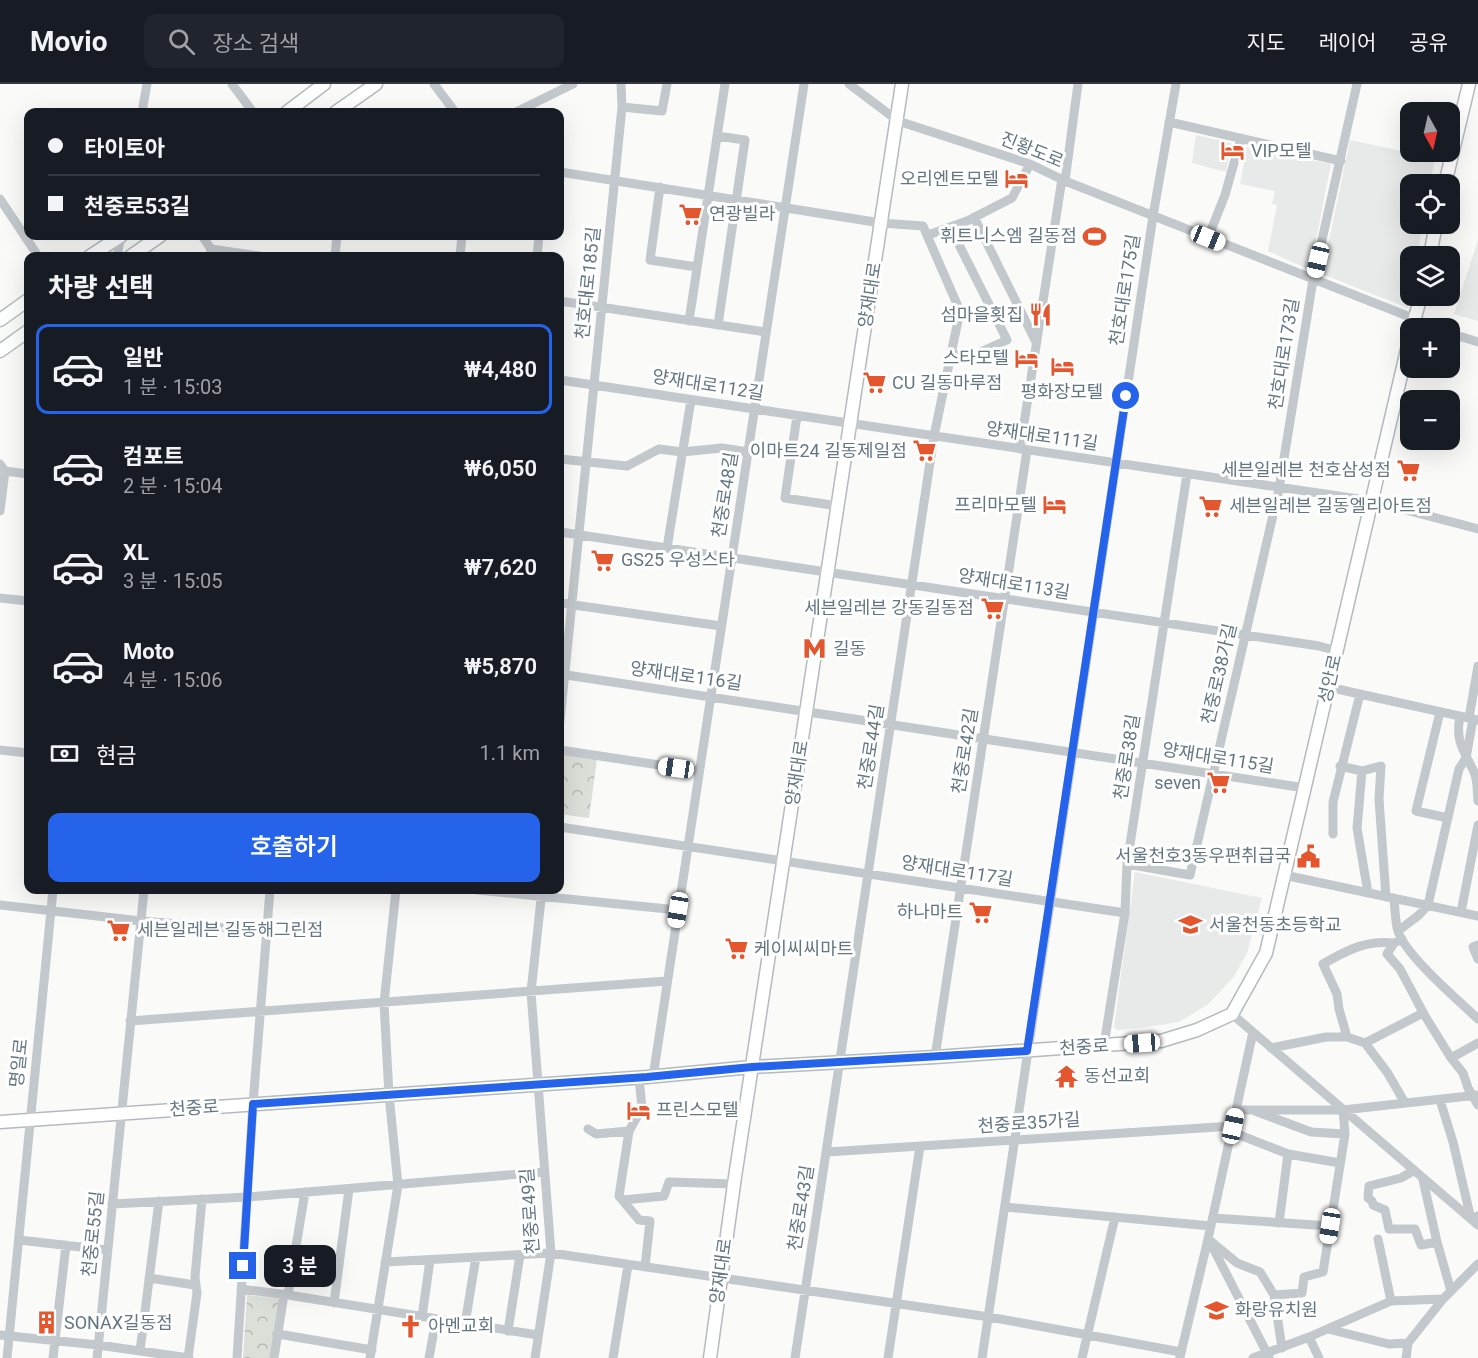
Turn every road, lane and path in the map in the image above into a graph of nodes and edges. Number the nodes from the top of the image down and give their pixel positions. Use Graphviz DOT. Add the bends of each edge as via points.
graph roads {
  1 [pos="147,84"];
  2 [pos="232,84"];
  3 [pos="324,84"];
  4 [pos="376,84"];
  5 [pos="434,84"];
  6 [pos="573,84"];
  7 [pos="621,84"];
  8 [pos="667,84"];
  9 [pos="724,84"];
  10 [pos="804,84"];
  11 [pos="849,84"];
  12 [pos="902,84"];
  13 [pos="1078,84"];
  14 [pos="1176,84"];
  15 [pos="1357,84"];
  16 [pos="1469,84"];
  17 [pos="622,107"];
  18 [pos="143,108"];
  19 [pos="250,108"];
  20 [pos="292,108"];
  21 [pos="342,108"];
  22 [pos="451,108"];
  23 [pos="524,108"];
  24 [pos="898,121"];
  25 [pos="1169,122"];
  26 [pos="717,136"];
  27 [pos="1241,138"];
  28 [pos="1341,161"];
  29 [pos="1030,164"];
  30 [pos="564,173"];
  31 [pos="1447,174"];
  32 [pos="615,180"];
  33 [pos="1063,180"];
  34 [pos="660,187"];
  35 [pos="708,194"];
  36 [pos="1,199"];
  37 [pos="735,199"];
  38 [pos="785,206"];
  39 [pos="1153,216"];
  40 [pos="974,217"];
  41 [pos="881,223"];
  42 [pos="950,227"];
  43 [pos="24,234"];
  44 [pos="928,235"];
  45 [pos="1208,238"];
  46 [pos="115,240"];
  47 [pos="153,240"];
  48 [pos="96,252"];
  49 [pos="137,252"];
  50 [pos="697,267"];
  51 [pos="1313,280"];
  52 [pos="24,303"];
  53 [pos="564,303"];
  54 [pos="603,308"];
  55 [pos="1400,318"];
  56 [pos="0,320"];
  57 [pos="689,321"];
  58 [pos="718,325"];
  59 [pos="766,332"];
  60 [pos="24,334"];
  61 [pos="1460,336"];
  62 [pos="1036,342"];
  63 [pos="1478,342"];
  64 [pos="0,351"];
  65 [pos="951,355"];
  66 [pos="1400,378"];
  67 [pos="564,381"];
  68 [pos="593,385"];
  69 [pos="691,400"];
  70 [pos="754,409"];
  71 [pos="798,416"];
  72 [pos="851,424"];
  73 [pos="934,436"];
  74 [pos="1024,449"];
  75 [pos="682,452"];
  76 [pos="748,452"];
  77 [pos="564,459"];
  78 [pos="586,462"];
  79 [pos="1116,463"];
  80 [pos="2,470"];
  81 [pos="24,473"];
  82 [pos="1187,474"];
  83 [pos="1279,489"];
  84 [pos="1372,501"];
  85 [pos="838,506"];
  86 [pos="0,511"];
  87 [pos="1478,529"];
  88 [pos="564,533"];
  89 [pos="578,535"];
  90 [pos="667,548"];
  91 [pos="732,558"];
  92 [pos="828,572"];
  93 [pos="913,585"];
  94 [pos="0,598"];
  95 [pos="1004,599"];
  96 [pos="24,601"];
  97 [pos="564,604"];
  98 [pos="571,605"];
  99 [pos="1094,612"];
  100 [pos="1164,623"];
  101 [pos="721,626"];
  102 [pos="1246,635"];
  103 [pos="1337,651"];
  104 [pos="564,659"];
  105 [pos="1478,666"];
  106 [pos="564,674"];
  107 [pos="1328,687"];
  108 [pos="1360,694"];
  109 [pos="710,696"];
  110 [pos="807,710"];
  111 [pos="1440,712"];
  112 [pos="1470,719"];
  113 [pos="891,723"];
  114 [pos="984,738"];
  115 [pos="0,750"];
  116 [pos="564,751"];
  117 [pos="1072,751"];
  118 [pos="24,753"];
  119 [pos="1466,758"];
  120 [pos="1142,762"];
  121 [pos="1340,766"];
  122 [pos="699,771"];
  123 [pos="1362,771"];
  124 [pos="1212,773"];
  125 [pos="1305,788"];
  126 [pos="1478,801"];
  127 [pos="1448,818"];
  128 [pos="1478,825"];
  129 [pos="564,828"];
  130 [pos="1333,834"];
  131 [pos="687,847"];
  132 [pos="784,862"];
  133 [pos="1127,864"];
  134 [pos="869,873"];
  135 [pos="1284,875"];
  136 [pos="961,888"];
  137 [pos="1368,893"];
  138 [pos="52,894"];
  139 [pos="144,894"];
  140 [pos="270,894"];
  141 [pos="396,894"];
  142 [pos="542,894"];
  143 [pos="550,894"];
  144 [pos="1390,898"];
  145 [pos="1050,903"];
  146 [pos="0,905"];
  147 [pos="1428,905"];
  148 [pos="50,910"];
  149 [pos="678,910"];
  150 [pos="1461,912"];
  151 [pos="1125,913"];
  152 [pos="1478,916"];
  153 [pos="141,921"];
  154 [pos="266,931"];
  155 [pos="1398,938"];
  156 [pos="1478,945"];
  157 [pos="1478,959"];
  158 [pos="667,981"];
  159 [pos="531,992"];
  160 [pos="384,1003"];
  161 [pos="260,1012"];
  162 [pos="1423,1012"];
  163 [pos="1232,1014"];
  164 [pos="1476,1014"];
  165 [pos="130,1021"];
  166 [pos="1253,1032"];
  167 [pos="1347,1037"];
  168 [pos="1365,1042"];
  169 [pos="1478,1043"];
  170 [pos="1104,1045"];
  171 [pos="1271,1048"];
  172 [pos="1027,1051"];
  173 [pos="935,1057"];
  174 [pos="1451,1058"];
  175 [pos="841,1062"];
  176 [pos="752,1067"];
  177 [pos="653,1077"];
  178 [pos="639,1078"];
  179 [pos="537,1085"];
  180 [pos="389,1095"];
  181 [pos="1475,1095"];
  182 [pos="1440,1100"];
  183 [pos="1405,1103"];
  184 [pos="253,1104"];
  185 [pos="1478,1105"];
  186 [pos="1249,1109"];
  187 [pos="1237,1110"];
  188 [pos="1343,1110"];
  189 [pos="121,1113"];
  190 [pos="30,1119"];
  191 [pos="0,1122"];
  192 [pos="588,1129"];
  193 [pos="1232,1129"];
  194 [pos="629,1131"];
  195 [pos="1345,1134"];
  196 [pos="1014,1141"];
  197 [pos="920,1146"];
  198 [pos="827,1152"];
  199 [pos="1288,1154"];
  200 [pos="1340,1163"];
  201 [pos="1413,1171"];
  202 [pos="544,1172"];
  203 [pos="1423,1180"];
  204 [pos="734,1184"];
  205 [pos="398,1185"];
  206 [pos="349,1189"];
  207 [pos="305,1192"];
  208 [pos="247,1197"];
  209 [pos="202,1199"];
  210 [pos="623,1200"];
  211 [pos="159,1201"];
  212 [pos="112,1204"];
  213 [pos="1005,1207"];
  214 [pos="1116,1217"];
  215 [pos="1476,1220"];
  216 [pos="1212,1222"];
  217 [pos="1279,1223"];
  218 [pos="1330,1226"];
  219 [pos="1208,1239"];
  220 [pos="1378,1239"];
  221 [pos="19,1240"];
  222 [pos="1437,1242"];
  223 [pos="66,1245"];
  224 [pos="107,1250"];
  225 [pos="551,1253"];
  226 [pos="520,1255"];
  227 [pos="476,1257"];
  228 [pos="430,1260"];
  229 [pos="386,1262"];
  230 [pos="1478,1264"];
  231 [pos="628,1265"];
  232 [pos="645,1267"];
  233 [pos="149,1278"];
  234 [pos="720,1278"];
  235 [pos="195,1285"];
  236 [pos="241,1290"];
  237 [pos="805,1290"];
  238 [pos="1451,1291"];
  239 [pos="286,1294"];
  240 [pos="1274,1295"];
  241 [pos="1443,1299"];
  242 [pos="1391,1301"];
  243 [pos="334,1303"];
  244 [pos="897,1304"];
  245 [pos="378,1310"];
  246 [pos="422,1317"];
  247 [pos="989,1317"];
  248 [pos="436,1319"];
  249 [pos="465,1324"];
  250 [pos="1328,1329"];
  251 [pos="508,1331"];
  252 [pos="278,1334"];
  253 [pos="538,1335"];
  254 [pos="1087,1335"];
  255 [pos="5,1336"];
  256 [pos="1309,1337"];
  257 [pos="55,1341"];
  258 [pos="1408,1343"];
  259 [pos="98,1345"];
  260 [pos="1282,1348"];
  261 [pos="144,1353"];
  262 [pos="371,1354"];
  263 [pos="1180,1355"];
  264 [pos="1269,1356"];
  265 [pos="7,1358"];
  266 [pos="54,1358"];
  267 [pos="97,1358"];
  268 [pos="188,1358"];
  269 [pos="237,1358"];
  270 [pos="274,1358"];
  271 [pos="429,1358"];
  272 [pos="535,1358"];
  273 [pos="613,1358"];
  274 [pos="710,1358"];
  275 [pos="795,1358"];
  276 [pos="888,1358"];
  277 [pos="982,1358"];
  278 [pos="1082,1358"];
  279 [pos="1253,1358"];
  280 [pos="1319,1358"];
  281 [pos="1406,1358"];
  1 -- 18 [label="street"];
  2 -- 19 [label="street"];
  3 -- 20 [label="main road"];
  4 -- 21 [label="main road"];
  5 -- 22 [label="street"];
  6 -- 23 [label="street"];
  7 -- 17 [label="street, 천호대로185길"];
  8 -- 17 [label="street" via="662,111"];
  9 -- 26 [label="street"];
  10 -- 38 [label="street, 천중로48길"];
  11 -- 24 [label="street, 진황도로"];
  12 -- 24 [label="main road, 양재대로"];
  13 -- 33 [label="street, 천중로42길"];
  14 -- 25 [label="street, 천호대로175길"];
  15 -- 28 [label="street, 천호대로173길"];
  16 -- 31 [label="main road"];
  17 -- 32 [label="street, 천호대로185길"];
  24 -- 29 [label="street, 진황도로"];
  24 -- 41 [label="main road, 양재대로"];
  25 -- 27 [label="street"];
  25 -- 39 [label="street, 천호대로175길"];
  26 -- 35 [label="street"];
  26 -- 37 [label="street" via="745,140"];
  27 -- 28 [label="street"];
  27 -- 45 [label="street"];
  28 -- 51 [label="street, 천호대로173길"];
  29 -- 33 [label="street, 진황도로"];
  29 -- 40 [label="street" via="1012,198"];
  30 -- 32 [label="street"];
  32 -- 34 [label="street"];
  32 -- 54 [label="street, 천호대로185길"];
  33 -- 39 [label="street, 진황도로"];
  33 -- 62 [label="street, 천중로42길"];
  34 -- 35 [label="street"];
  34 -- 50 [label="street" via="651,260"];
  35 -- 37 [label="street"];
  35 -- 50 [label="street"];
  36 -- 43 [label="street"];
  37 -- 38 [label="street"];
  37 -- 58 [label="street"];
  38 -- 41 [label="street"];
  38 -- 59 [label="street, 천중로48길"];
  39 -- 45 [label="street, 진황도로"];
  39 -- 79 [label="street, 천호대로175길"];
  40 -- 42 [label="street"];
  40 -- 62 [label="street"];
  41 -- 44 [label="street" via="923,226"];
  41 -- 72 [label="main road, 양재대로"];
  42 -- 44 [label="street"];
  42 -- 65 [label="street" via="1007,340 976,354"];
  44 -- 65 [label="street, 천중로44길" via="960,311"];
  45 -- 51 [label="street, 진황도로"];
  46 -- 48 [label="main road"];
  47 -- 49 [label="main road"];
  50 -- 57 [label="street"];
  51 -- 55 [label="street, 진황도로"];
  51 -- 83 [label="street, 천호대로173길"];
  52 -- 56 [label="main road"];
  53 -- 54 [label="street"];
  54 -- 57 [label="street"];
  54 -- 68 [label="street, 천호대로185길"];
  57 -- 58 [label="street"];
  58 -- 59 [label="street"];
  59 -- 70 [label="street, 천중로48길"];
  60 -- 64 [label="main road"];
  61 -- 63 [label="street"];
  62 -- 74 [label="street, 천중로42길"];
  65 -- 73 [label="street, 천중로44길"];
  66 -- 84 [label="main road, 성안로"];
  67 -- 68 [label="street, 양재대로112길"];
  68 -- 69 [label="street, 양재대로112길"];
  68 -- 78 [label="street, 천호대로185길"];
  69 -- 70 [label="street, 양재대로112길"];
  69 -- 75 [label="street"];
  70 -- 71 [label="street, 양재대로112길"];
  70 -- 76 [label="street, 천중로48길"];
  71 -- 72 [label="street, 양재대로112길"];
  71 -- 85 [label="street" via="785,498"];
  72 -- 73 [label="street, 양재대로111길"];
  72 -- 85 [label="main road, 양재대로"];
  73 -- 74 [label="street, 양재대로111길"];
  73 -- 93 [label="street, 천중로44길"];
  74 -- 79 [label="street, 양재대로111길"];
  74 -- 95 [label="street, 천중로42길"];
  75 -- 76 [label="street" via="722,448"];
  75 -- 78 [label="street" via="659,449 627,465"];
  75 -- 90 [label="street"];
  76 -- 91 [label="street, 천중로48길"];
  77 -- 78 [label="street"];
  78 -- 89 [label="street, 천호대로185길"];
  79 -- 82 [label="street, 양재대로111길"];
  79 -- 99 [label="street, 천호대로175길"];
  80 -- 81 [label="street"];
  80 -- 86 [label="street"];
  82 -- 83 [label="street, 양재대로111길"];
  82 -- 100 [label="street, 천중로38길"];
  83 -- 84 [label="street, 양재대로111길"];
  83 -- 102 [label="street, 천중로38가길"];
  84 -- 87 [label="street, 양재대로111길"];
  84 -- 103 [label="main road, 성안로"];
  85 -- 92 [label="main road, 양재대로"];
  88 -- 89 [label="street, 양재대로113길"];
  89 -- 90 [label="street, 양재대로113길"];
  89 -- 98 [label="street, 천호대로185길"];
  90 -- 91 [label="street, 양재대로113길"];
  91 -- 92 [label="street, 양재대로113길"];
  91 -- 101 [label="street, 천중로48길"];
  92 -- 93 [label="street, 양재대로113길"];
  92 -- 110 [label="main road, 양재대로"];
  93 -- 95 [label="street, 양재대로113길"];
  93 -- 113 [label="street, 천중로44길"];
  94 -- 96 [label="street"];
  95 -- 99 [label="street, 양재대로113길"];
  95 -- 114 [label="street, 천중로42길"];
  97 -- 98 [label="street"];
  98 -- 101 [label="street"];
  98 -- 104 [label="street, 천호대로185길"];
  99 -- 100 [label="street, 양재대로113길"];
  99 -- 117 [label="street, 천호대로175길"];
  100 -- 102 [label="street, 양재대로113길"];
  100 -- 120 [label="street, 천중로38길"];
  101 -- 109 [label="street, 천중로48길"];
  102 -- 103 [label="street, 양재대로113길"];
  102 -- 124 [label="street, 천중로38가길"];
  103 -- 107 [label="main road, 성안로"];
  105 -- 112 [label="street"];
  106 -- 109 [label="street, 양재대로116길"];
  107 -- 108 [label="street"];
  107 -- 125 [label="main road, 성안로"];
  108 -- 111 [label="street"];
  108 -- 121 [label="street"];
  109 -- 110 [label="street, 양재대로116길"];
  109 -- 122 [label="street, 천중로48길"];
  110 -- 113 [label="street, 양재대로115길"];
  110 -- 132 [label="main road, 양재대로"];
  111 -- 112 [label="street"];
  111 -- 127 [label="street" via="1416,811"];
  112 -- 119 [label="street"];
  113 -- 114 [label="street, 양재대로115길"];
  113 -- 134 [label="street, 천중로44길"];
  114 -- 117 [label="street, 양재대로115길"];
  114 -- 136 [label="street, 천중로42길"];
  115 -- 118 [label="street"];
  116 -- 122 [label="street"];
  117 -- 120 [label="street, 양재대로115길"];
  117 -- 145 [label="street, 천호대로175길"];
  119 -- 126 [label="street" via="1474,773"];
  119 -- 127 [label="street"];
  120 -- 124 [label="street, 양재대로115길"];
  120 -- 133 [label="street, 천중로38길"];
  121 -- 123 [label="street"];
  121 -- 130 [label="street" via="1332,802"];
  122 -- 131 [label="street, 천중로48길"];
  123 -- 137 [label="street" via="1357,828"];
  123 -- 144 [label="street" via="1381,766 1379,799"];
  124 -- 125 [label="street, 양재대로115길"];
  124 -- 133 [label="street, 천중로38가길" via="1190,875"];
  125 -- 135 [label="main road, 성안로"];
  127 -- 147 [label="street"];
  128 -- 150 [label="street"];
  129 -- 131 [label="street"];
  131 -- 132 [label="street"];
  131 -- 149 [label="street, 천중로48길"];
  132 -- 134 [label="street, 양재대로117길"];
  132 -- 176 [label="main road, 양재대로"];
  133 -- 151 [label="street, 천중로38길"];
  134 -- 136 [label="street, 양재대로117길"];
  134 -- 175 [label="street, 천중로44길"];
  135 -- 137 [label="street"];
  135 -- 163 [label="main road, 성안로" via="1266,952"];
  136 -- 145 [label="street, 양재대로117길"];
  136 -- 173 [label="street, 천중로42길"];
  137 -- 144 [label="street"];
  138 -- 148 [label="street, 명일로"];
  139 -- 153 [label="street, 천중로55길"];
  140 -- 154 [label="street"];
  141 -- 160 [label="street"];
  142 -- 159 [label="street, 천중로49길"];
  143 -- 149 [label="street"];
  144 -- 147 [label="street"];
  144 -- 155 [label="street"];
  145 -- 151 [label="street, 양재대로117길"];
  145 -- 172 [label="street, 천호대로175길"];
  146 -- 148 [label="street"];
  147 -- 150 [label="street"];
  147 -- 155 [label="street"];
  148 -- 153 [label="street"];
  148 -- 190 [label="street, 명일로"];
  149 -- 158 [label="street, 천중로48길"];
  150 -- 152 [label="street"];
  151 -- 170 [label="street, 천중로38길"];
  153 -- 154 [label="street"];
  153 -- 165 [label="street, 천중로55길"];
  154 -- 161 [label="street"];
  155 -- 162 [label="street" via="1387,954 1400,969"];
  155 -- 164 [label="street" via="1440,984"];
  155 -- 167 [label="street" via="1361,944 1323,964 1337,993"];
  156 -- 157 [label="street" via="1473,947"];
  158 -- 159 [label="street"];
  158 -- 177 [label="street, 천중로48길"];
  159 -- 160 [label="street"];
  159 -- 179 [label="street, 천중로49길"];
  160 -- 161 [label="street"];
  160 -- 180 [label="street"];
  161 -- 165 [label="street"];
  161 -- 184 [label="street"];
  162 -- 168 [label="street"];
  162 -- 174 [label="street"];
  163 -- 166 [label="street"];
  163 -- 170 [label="main road, 천중로" via="1161,1041"];
  165 -- 189 [label="street, 천중로55길"];
  166 -- 171 [label="street"];
  166 -- 187 [label="street"];
  167 -- 168 [label="street"];
  167 -- 171 [label="street" via="1326,1037"];
  168 -- 183 [label="street"];
  169 -- 174 [label="street"];
  170 -- 172 [label="main road, 천중로"];
  171 -- 188 [label="street"];
  172 -- 173 [label="main road, 천중로"];
  172 -- 196 [label="street, 천호대로175길"];
  173 -- 175 [label="main road, 천중로"];
  174 -- 181 [label="street"];
  175 -- 176 [label="main road, 천중로"];
  175 -- 198 [label="street, 천중로43길"];
  176 -- 177 [label="main road, 천중로"];
  176 -- 204 [label="main road, 양재대로"];
  177 -- 178 [label="main road, 천중로"];
  178 -- 179 [label="main road, 천중로"];
  178 -- 194 [label="street" via="642,1108"];
  179 -- 180 [label="main road, 천중로"];
  179 -- 202 [label="street, 천중로49길"];
  180 -- 184 [label="main road, 천중로"];
  180 -- 205 [label="street"];
  181 -- 182 [label="street"];
  181 -- 185 [label="street"];
  182 -- 183 [label="street"];
  182 -- 215 [label="street"];
  183 -- 188 [label="street"];
  184 -- 189 [label="main road, 천중로"];
  184 -- 208 [label="street"];
  186 -- 187 [label="street"];
  186 -- 188 [label="street"];
  186 -- 195 [label="street" via="1311,1132"];
  187 -- 193 [label="street"];
  188 -- 195 [label="street"];
  188 -- 201 [label="street"];
  189 -- 190 [label="main road, 천중로"];
  189 -- 212 [label="street, 천중로55길"];
  190 -- 191 [label="main road, 천중로"];
  190 -- 221 [label="street, 명일로"];
  192 -- 194 [label="street" via="596,1134"];
  193 -- 196 [label="street, 천중로35가길"];
  193 -- 199 [label="street"];
  193 -- 216 [label="street"];
  194 -- 210 [label="street" via="620,1196"];
  195 -- 200 [label="street"];
  196 -- 197 [label="street, 천중로35가길"];
  196 -- 213 [label="street, 천호대로175길"];
  197 -- 198 [label="street, 천중로35가길"];
  197 -- 244 [label="street"];
  198 -- 237 [label="street, 천중로43길"];
  199 -- 200 [label="street"];
  199 -- 217 [label="street"];
  200 -- 218 [label="street"];
  201 -- 203 [label="street"];
  201 -- 222 [label="street" via="1370,1186 1368,1198 1372,1205 1385,1210 1389,1229 1415,1229 1420,1245"];
  202 -- 205 [label="street"];
  202 -- 225 [label="street, 천중로49길"];
  203 -- 215 [label="street"];
  203 -- 222 [label="street"];
  204 -- 210 [label="street" via="669,1182 664,1196"];
  204 -- 234 [label="main road, 양재대로"];
  205 -- 206 [label="street"];
  205 -- 229 [label="street"];
  206 -- 207 [label="street"];
  206 -- 243 [label="street"];
  207 -- 208 [label="street"];
  207 -- 239 [label="street"];
  208 -- 209 [label="street"];
  208 -- 236 [label="street"];
  209 -- 211 [label="street"];
  209 -- 235 [label="street"];
  210 -- 232 [label="street" via="639,1220 650,1221"];
  211 -- 212 [label="street"];
  211 -- 233 [label="street"];
  212 -- 224 [label="street, 천중로55길"];
  213 -- 214 [label="street"];
  213 -- 247 [label="street, 천호대로175길"];
  214 -- 216 [label="street"];
  214 -- 254 [label="street"];
  216 -- 217 [label="street"];
  216 -- 219 [label="street"];
  217 -- 218 [label="street"];
  218 -- 240 [label="street" via="1323,1272 1304,1276 1302,1293"];
  219 -- 240 [label="street" via="1238,1263 1260,1272"];
  219 -- 263 [label="street"];
  219 -- 264 [label="street"];
  220 -- 242 [label="street"];
  221 -- 223 [label="street"];
  221 -- 255 [label="street, 명일로"];
  222 -- 238 [label="street"];
  223 -- 224 [label="street"];
  223 -- 257 [label="street"];
  224 -- 259 [label="street, 천중로55길"];
  225 -- 226 [label="street"];
  225 -- 231 [label="street"];
  225 -- 253 [label="street, 천중로49길"];
  226 -- 227 [label="street"];
  226 -- 251 [label="street"];
  227 -- 228 [label="street"];
  227 -- 249 [label="street"];
  228 -- 229 [label="street"];
  228 -- 246 [label="street"];
  229 -- 245 [label="street"];
  230 -- 238 [label="street"];
  231 -- 232 [label="street"];
  231 -- 273 [label="street"];
  232 -- 234 [label="street"];
  233 -- 235 [label="street"];
  233 -- 261 [label="street"];
  234 -- 237 [label="street"];
  234 -- 274 [label="main road, 양재대로"];
  235 -- 268 [label="street"];
  236 -- 239 [label="street"];
  236 -- 269 [label="street"];
  237 -- 244 [label="street"];
  237 -- 275 [label="street, 천중로43길"];
  238 -- 241 [label="street"];
  239 -- 243 [label="street"];
  239 -- 252 [label="street"];
  240 -- 260 [label="street"];
  241 -- 242 [label="street"];
  241 -- 258 [label="street"];
  242 -- 250 [label="street"];
  243 -- 245 [label="street"];
  244 -- 247 [label="street"];
  244 -- 276 [label="street"];
  245 -- 246 [label="street"];
  245 -- 262 [label="street"];
  246 -- 248 [label="street"];
  247 -- 254 [label="street"];
  247 -- 277 [label="street, 천호대로175길"];
  248 -- 249 [label="street"];
  248 -- 271 [label="street"];
  249 -- 251 [label="street"];
  250 -- 256 [label="street"];
  250 -- 258 [label="street" via="1389,1344"];
  251 -- 253 [label="street"];
  252 -- 262 [label="street"];
  252 -- 270 [label="street"];
  253 -- 272 [label="street, 천중로49길"];
  254 -- 263 [label="street"];
  254 -- 278 [label="street"];
  255 -- 257 [label="street"];
  255 -- 265 [label="street, 명일로"];
  256 -- 260 [label="street"];
  256 -- 280 [label="street"];
  257 -- 259 [label="street"];
  257 -- 266 [label="street"];
  258 -- 281 [label="street"];
  259 -- 261 [label="street"];
  259 -- 267 [label="street, 천중로55길"];
  260 -- 264 [label="street"];
  261 -- 268 [label="street"];
  264 -- 279 [label="street"];
}
